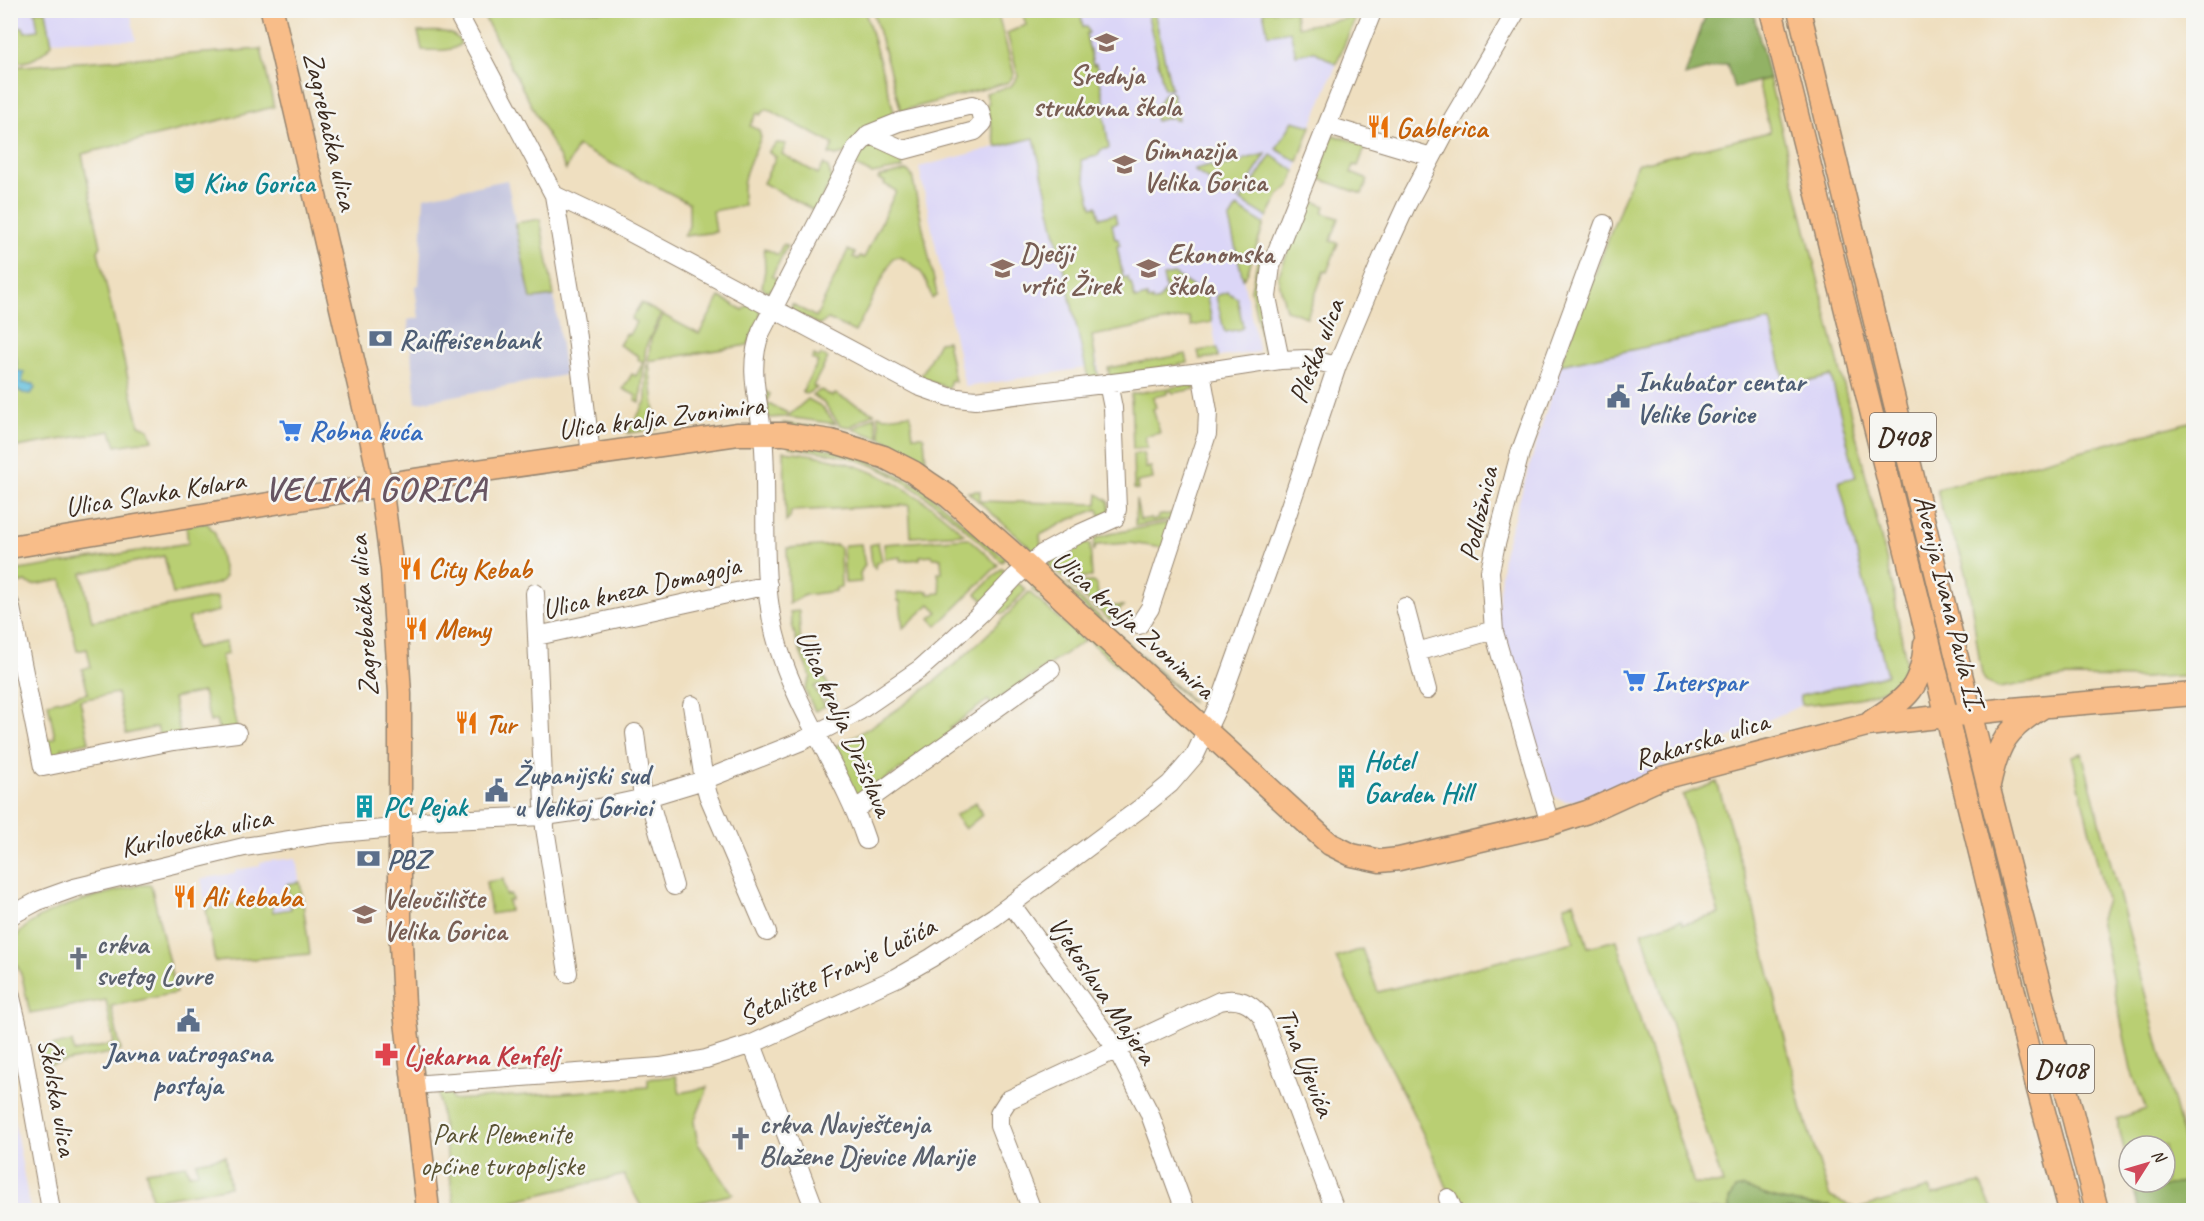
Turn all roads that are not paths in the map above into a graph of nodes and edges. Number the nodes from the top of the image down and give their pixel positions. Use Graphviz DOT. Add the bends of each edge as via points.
graph roads {
  1 [pos="272,10"];
  2 [pos="456,10"];
  3 [pos="1373,10"];
  4 [pos="1517,10"];
  5 [pos="1771,10"];
  6 [pos="1798,10"];
  7 [pos="1328,126"];
  8 [pos="869,134"];
  9 [pos="1432,157"];
  10 [pos="554,195"];
  11 [pos="1604,224"];
  12 [pos="772,309"];
  13 [pos="1280,360"];
  14 [pos="1337,366"];
  15 [pos="1201,372"];
  16 [pos="1108,383"];
  17 [pos="762,433"];
  18 [pos="591,455"];
  19 [pos="381,485"];
  20 [pos="10,547"];
  21 [pos="1027,566"];
  22 [pos="768,585"];
  23 [pos="535,593"];
  24 [pos="10,603"];
  25 [pos="1405,607"];
  26 [pos="1139,625"];
  27 [pos="1926,631"];
  28 [pos="1494,632"];
  29 [pos="537,636"];
  30 [pos="1417,652"];
  31 [pos="1051,669"];
  32 [pos="1427,690"];
  33 [pos="2193,694"];
  34 [pos="692,705"];
  35 [pos="2045,706"];
  36 [pos="1970,713"];
  37 [pos="1947,715"];
  38 [pos="1868,724"];
  39 [pos="1207,730"];
  40 [pos="237,733"];
  41 [pos="635,733"];
  42 [pos="817,734"];
  43 [pos="704,780"];
  44 [pos="1989,789"];
  45 [pos="645,798"];
  46 [pos="856,809"];
  47 [pos="545,816"];
  48 [pos="1550,824"];
  49 [pos="400,826"];
  50 [pos="866,840"];
  51 [pos="674,886"];
  52 [pos="1011,904"];
  53 [pos="10,916"];
  54 [pos="767,932"];
  55 [pos="568,973"];
  56 [pos="10,993"];
  57 [pos="752,1044"];
  58 [pos="1116,1048"];
  59 [pos="412,1085"];
  60 [pos="51,1210"];
  61 [pos="428,1210"];
  62 [pos="815,1210"];
  63 [pos="1032,1210"];
  64 [pos="1185,1210"];
  65 [pos="1335,1210"];
  66 [pos="2070,1210"];
  67 [pos="2097,1210"];
  1 -- 19 [label="main road, Zagrebačka ulica"];
  2 -- 10 [label="street"];
  3 -- 7 [label="street"];
  4 -- 9 [label="street, Pleška ulica"];
  5 -- 27 [label="main road, Avenija Ivana Pavla II. / D408"];
  6 -- 36 [label="main road, Avenija Ivana Pavla II. / D408"];
  7 -- 9 [label="street"];
  7 -- 13 [label="street" via="1268,276 1267,297"];
  8 -- 8 [label="street" via="899,122 972,105 977,107 983,123 975,131 904,150"];
  8 -- 12 [label="street, Ulica kralja Držislava" via="856,148"];
  9 -- 14 [label="street, Pleška ulica" via="1383,256"];
  10 -- 12 [label="street"];
  10 -- 18 [label="street" via="575,321"];
  11 -- 28 [label="street, Podložnica" via="1520,453 1490,571"];
  12 -- 16 [label="street" via="918,386 961,400"];
  12 -- 17 [label="street, Ulica kralja Držislava" via="754,356"];
  13 -- 14 [label="street" via="1308,359"];
  13 -- 15 [label="street"];
  14 -- 39 [label="street, Pleška ulica" via="1281,533"];
  15 -- 16 [label="street"];
  15 -- 26 [label="street" via="1208,411 1207,434 1150,608"];
  16 -- 21 [label="street, Kurilovečka ulica" via="1113,408 1117,514"];
  17 -- 18 [label="main road, Ulica kralja Zvonimira"];
  17 -- 21 [label="main road, Ulica kralja Zvonimira" via="831,441 897,463 948,496"];
  17 -- 22 [label="street, Ulica kralja Držislava"];
  18 -- 19 [label="main road, Ulica kralja Zvonimira"];
  19 -- 20 [label="main road, Ulica Slavka Kolara"];
  19 -- 49 [label="main road, Zagrebačka ulica" via="392,569 400,694"];
  21 -- 39 [label="main road, Ulica kralja Zvonimira"];
  21 -- 42 [label="street, Kurilovečka ulica" via="920,669"];
  22 -- 29 [label="street, Ulica kneza Domagoja"];
  22 -- 42 [label="street, Ulica kralja Držislava" via="782,657"];
  23 -- 29 [label="street"];
  24 -- 40 [label="street" via="43,767 173,741"];
  25 -- 30 [label="street"];
  27 -- 37 [label="main road, Avenija Ivana Pavla II. / D408"];
  27 -- 38 [label="main road" via="1922,666 1914,688"];
  28 -- 30 [label="street"];
  28 -- 48 [label="street, Podložnica"];
  29 -- 47 [label="street, Ulica kneza Domagoja"];
  30 -- 32 [label="street"];
  31 -- 46 [label="street"];
  33 -- 35 [label="main road, Rakarska ulica"];
  34 -- 43 [label="street"];
  35 -- 36 [label="main road, Rakarska ulica"];
  35 -- 44 [label="main road" via="2019,722 2003,740"];
  36 -- 37 [label="main road, Rakarska ulica"];
  36 -- 44 [label="main road, Avenija Ivana Pavla II. / D408"];
  37 -- 38 [label="main road, Rakarska ulica"];
  37 -- 66 [label="main road, Avenija Ivana Pavla II. / D408"];
  38 -- 48 [label="main road, Rakarska ulica" via="1659,779 1587,812"];
  39 -- 48 [label="main road, Rakarska ulica" via="1321,836 1337,848 1363,858 1399,860"];
  39 -- 52 [label="street, Šetalište Franje Lučića" via="1195,755 1162,791"];
  41 -- 45 [label="street"];
  42 -- 43 [label="street, Kurilovečka ulica"];
  42 -- 46 [label="street, Ulica kralja Držislava"];
  43 -- 45 [label="street, Kurilovečka ulica"];
  43 -- 54 [label="street"];
  44 -- 67 [label="main road, Avenija Ivana Pavla II. / D408"];
  45 -- 47 [label="street, Kurilovečka ulica"];
  45 -- 51 [label="street" via="651,806"];
  46 -- 50 [label="street, Ulica kralja Držislava"];
  47 -- 49 [label="street, Kurilovečka ulica" via="422,821"];
  47 -- 55 [label="street, Ulica kneza Domagoja"];
  49 -- 53 [label="street, Kurilovečka ulica" via="244,847 74,888"];
  49 -- 59 [label="main road, Zagrebačka ulica" via="401,947"];
  52 -- 57 [label="street, Šetalište Franje Lučića" via="902,975"];
  52 -- 58 [label="street, Vjekoslava Majera"];
  56 -- 60 [label="street, Školska ulica"];
  57 -- 59 [label="street, Šetalište Franje Lučića" via="706,1059 660,1067"];
  57 -- 62 [label="street"];
  58 -- 63 [label="street" via="1017,1094 1002,1106 999,1125"];
  58 -- 64 [label="street, Vjekoslava Majera" via="1149,1112"];
  58 -- 65 [label="street, Tina Ujevića" via="1220,1001 1231,999 1254,1007 1262,1017"];
  59 -- 61 [label="main road, Zagrebačka ulica"];
}
